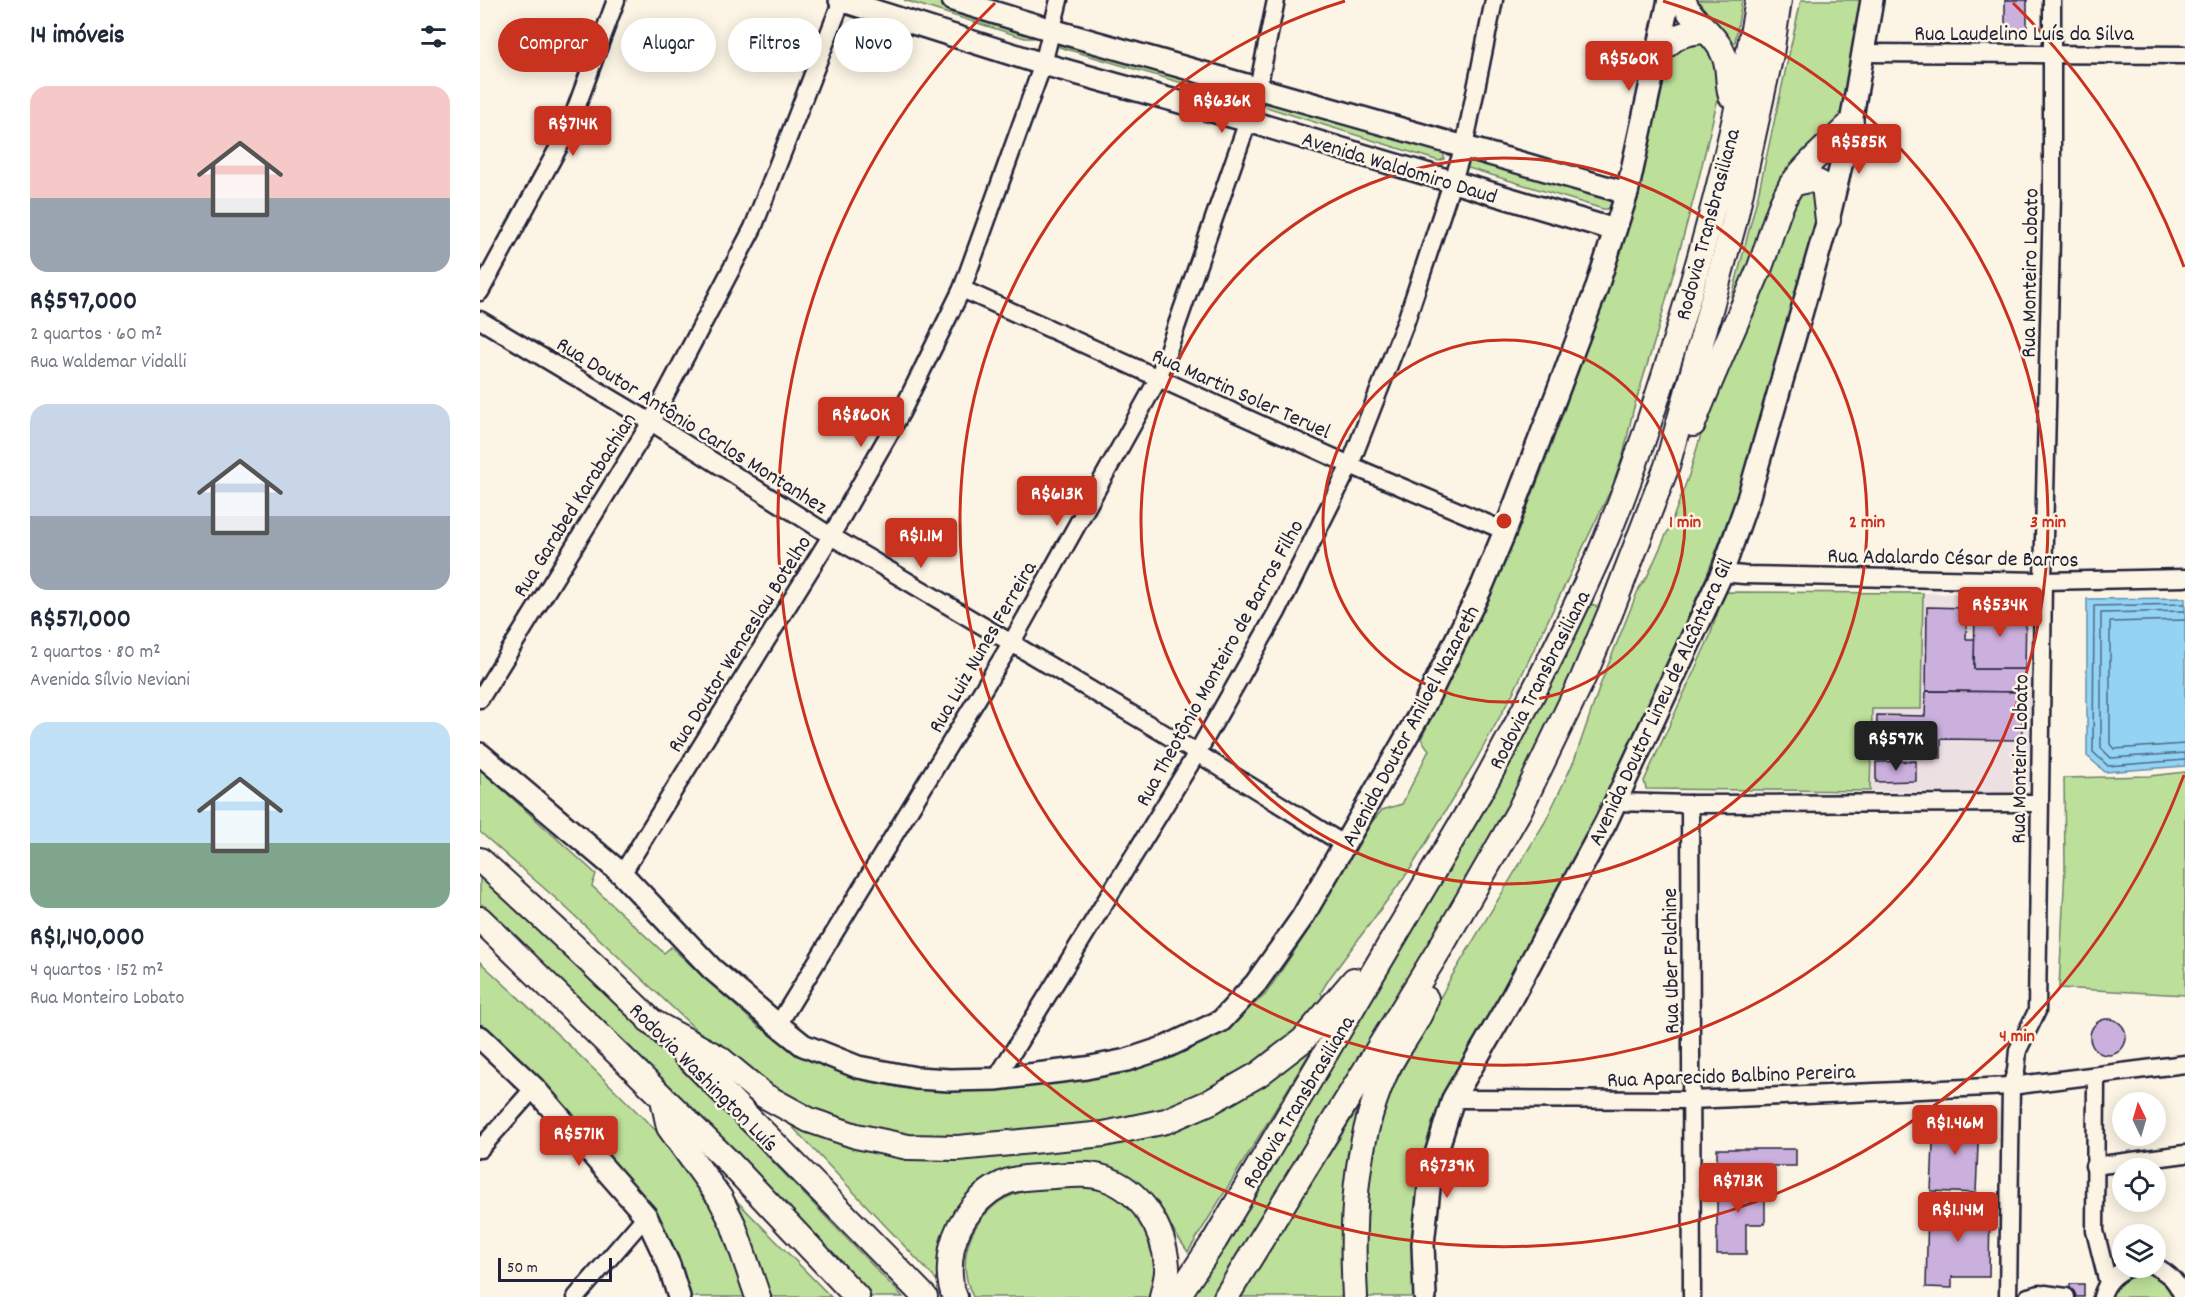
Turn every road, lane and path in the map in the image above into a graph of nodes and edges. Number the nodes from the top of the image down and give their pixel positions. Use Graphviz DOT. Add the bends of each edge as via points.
graph roads {
  1 [pos="616,0"];
  2 [pos="841,0"];
  3 [pos="953,0"];
  4 [pos="1059,0"];
  5 [pos="1276,0"];
  6 [pos="1494,0"];
  7 [pos="1670,0"];
  8 [pos="1683,0"];
  9 [pos="1758,0"];
  10 [pos="1779,0"];
  11 [pos="1872,0"];
  12 [pos="2052,0"];
  13 [pos="1052,30"];
  14 [pos="1707,31"];
  15 [pos="1658,53"];
  16 [pos="1863,53"];
  17 [pos="2053,54"];
  18 [pos="2185,55"];
  19 [pos="1043,64"];
  20 [pos="1258,88"];
  21 [pos="1735,113"];
  22 [pos="1248,121"];
  23 [pos="1851,123"];
  24 [pos="1464,147"];
  25 [pos="1452,181"];
  26 [pos="1791,185"];
  27 [pos="1627,193"];
  28 [pos="1828,220"];
  29 [pos="1615,230"];
  30 [pos="962,289"];
  31 [pos="480,292"];
  32 [pos="480,320"];
  33 [pos="1158,380"];
  34 [pos="651,422"];
  35 [pos="1350,465"];
  36 [pos="1667,465"];
  37 [pos="1505,531"];
  38 [pos="831,536"];
  39 [pos="1722,573"];
  40 [pos="2185,578"];
  41 [pos="2043,581"];
  42 [pos="1012,642"];
  43 [pos="480,699"];
  44 [pos="1197,753"];
  45 [pos="480,754"];
  46 [pos="1615,802"];
  47 [pos="2039,803"];
  48 [pos="1690,804"];
  49 [pos="1345,845"];
  50 [pos="480,860"];
  51 [pos="622,874"];
  52 [pos="480,919"];
  53 [pos="1393,939"];
  54 [pos="1442,945"];
  55 [pos="649,1020"];
  56 [pos="778,1025"];
  57 [pos="480,1037"];
  58 [pos="2185,1064"];
  59 [pos="2096,1076"];
  60 [pos="996,1078"];
  61 [pos="2011,1086"];
  62 [pos="534,1088"];
  63 [pos="663,1099"];
  64 [pos="1453,1099"];
  65 [pos="1691,1100"];
  66 [pos="480,1149"];
  67 [pos="2185,1154"];
  68 [pos="2094,1166"];
  69 [pos="646,1216"];
  70 [pos="2103,1262"];
  71 [pos="2112,1264"];
  72 [pos="2166,1272"];
  73 [pos="2116,1278"];
  74 [pos="2104,1291"];
  75 [pos="2183,1291"];
  76 [pos="2040,1296"];
  77 [pos="576,1297"];
  78 [pos="679,1297"];
  79 [pos="758,1297"];
  80 [pos="857,1297"];
  81 [pos="925,1297"];
  82 [pos="955,1297"];
  83 [pos="1162,1297"];
  84 [pos="1176,1297"];
  85 [pos="1226,1297"];
  86 [pos="1355,1297"];
  87 [pos="1425,1297"];
  88 [pos="1692,1297"];
  89 [pos="2008,1297"];
  90 [pos="2066,1297"];
  91 [pos="2086,1297"];
  1 -- 31 [label="street" via="568,130"];
  2 -- 19 [label="main road, Avenida Waldomiro Daud"];
  2 -- 34 [label="street, Rua Garabed Karabachian" via="753,228"];
  3 -- 13 [label="main road, Avenida Waldomiro Daud"];
  4 -- 13 [label="street, Rua Doutor Wenceslau Botelho"];
  5 -- 20 [label="street, Rua Luiz Nunes Ferreira"];
  6 -- 24 [label="street, Rua Theotônio Monteiro de Barros Filho"];
  7 -- 15 [label="main road, Avenida Doutor Aniloel Nazareth"];
  8 -- 14 [label="highway" via="1688,12"];
  9 -- 21 [label="highway, Rodovia Transbrasiliana"];
  10 -- 36 [label="highway, Rodovia Transbrasiliana" via="1734,223"];
  11 -- 16 [label="main road, Avenida Doutor Lineu de Alcântara Gil"];
  12 -- 17 [label="street, Rua Monteiro Lobato"];
  13 -- 19 [label="street, Rua Doutor Wenceslau Botelho"];
  13 -- 20 [label="main road, Avenida Waldomiro Daud"];
  14 -- 15 [label="highway" via="1687,32"];
  14 -- 21 [label="highway" via="1721,48 1729,67"];
  15 -- 27 [label="main road, Avenida Doutor Aniloel Nazareth"];
  16 -- 17 [label="street, Rua Laudelino Luís da Silva"];
  16 -- 23 [label="main road, Avenida Doutor Lineu de Alcântara Gil"];
  17 -- 18 [label="street, Rua Laudelino Luís da Silva"];
  17 -- 41 [label="street, Rua Monteiro Lobato"];
  19 -- 22 [label="main road, Avenida Waldomiro Daud"];
  19 -- 30 [label="street, Rua Doutor Wenceslau Botelho"];
  20 -- 22 [label="street, Rua Luiz Nunes Ferreira"];
  20 -- 24 [label="main road, Avenida Waldomiro Daud"];
  21 -- 53 [label="highway, Rodovia Transbrasiliana" via="1684,310 1639,454 1600,553 1516,727"];
  22 -- 25 [label="main road, Avenida Waldomiro Daud"];
  22 -- 33 [label="street, Rua Luiz Nunes Ferreira"];
  23 -- 26 [label="highway"];
  23 -- 28 [label="main road, Avenida Doutor Lineu de Alcântara Gil"];
  24 -- 25 [label="street, Rua Theotônio Monteiro de Barros Filho"];
  24 -- 27 [label="main road, Avenida Waldomiro Daud"];
  25 -- 29 [label="main road, Avenida Waldomiro Daud"];
  25 -- 35 [label="street, Rua Theotônio Monteiro de Barros Filho" via="1406,321"];
  26 -- 28 [label="highway" via="1809,179 1824,186"];
  26 -- 36 [label="highway" via="1686,445"];
  27 -- 29 [label="main road, Avenida Doutor Aniloel Nazareth"];
  28 -- 39 [label="main road, Avenida Doutor Lineu de Alcântara Gil" via="1748,499"];
  29 -- 37 [label="main road, Avenida Doutor Aniloel Nazareth"];
  30 -- 33 [label="street, Rua Martin Soler Teruel"];
  30 -- 38 [label="street, Rua Doutor Wenceslau Botelho" via="901,413"];
  32 -- 34 [label="street, Rua Doutor Antônio Carlos Montanhez"];
  33 -- 35 [label="street, Rua Martin Soler Teruel"];
  33 -- 42 [label="street, Rua Luiz Nunes Ferreira"];
  34 -- 38 [label="street, Rua Doutor Antônio Carlos Montanhez"];
  34 -- 43 [label="street, Rua Garabed Karabachian"];
  35 -- 37 [label="street, Rua Martin Soler Teruel"];
  35 -- 44 [label="street, Rua Theotônio Monteiro de Barros Filho" via="1277,612"];
  36 -- 54 [label="highway, Rodovia Transbrasiliana" via="1583,678 1520,811"];
  37 -- 49 [label="main road, Avenida Doutor Aniloel Nazareth" via="1422,710"];
  38 -- 42 [label="street, Rua Doutor Antônio Carlos Montanhez"];
  38 -- 51 [label="street, Rua Doutor Wenceslau Botelho"];
  39 -- 41 [label="street, Rua Adalardo César de Barros"];
  39 -- 46 [label="main road, Avenida Doutor Lineu de Alcântara Gil"];
  40 -- 41 [label="street, Rua Adalardo César de Barros"];
  41 -- 47 [label="street, Rua Monteiro Lobato"];
  42 -- 44 [label="street, Rua Doutor Antônio Carlos Montanhez"];
  42 -- 56 [label="street, Rua Luiz Nunes Ferreira"];
  44 -- 49 [label="street, Rua Doutor Antônio Carlos Montanhez"];
  44 -- 60 [label="street, Rua Theotônio Monteiro de Barros Filho"];
  45 -- 51 [label="main road, Avenida Doutor Aniloel Nazareth"];
  46 -- 48 [label="street"];
  46 -- 64 [label="main road, Avenida Doutor Lineu de Alcântara Gil"];
  47 -- 48 [label="street"];
  47 -- 61 [label="street, Rua Monteiro Lobato" via="2037,1011 2018,1050"];
  48 -- 65 [label="street, Rua Uber Folchine"];
  49 -- 60 [label="main road, Avenida Doutor Aniloel Nazareth" via="1302,918 1256,983 1221,1021 1127,1060"];
  50 -- 55 [label="highway, Rodovia Washington Luís"];
  51 -- 56 [label="main road, Avenida Doutor Aniloel Nazareth" via="712,969"];
  52 -- 63 [label="highway, Rodovia Washington Luís"];
  53 -- 55 [label="highway" via="1372,957 1303,1040 1259,1074 1210,1102 1166,1121 1030,1143 908,1147 856,1136 800,1115 765,1096 718,1058"];
  53 -- 84 [label="highway, Rodovia Transbrasiliana" via="1215,1240"];
  54 -- 85 [label="highway, Rodovia Transbrasiliana"];
  54 -- 86 [label="highway" via="1424,1006 1384,1075 1365,1134 1355,1186"];
  55 -- 81 [label="highway, Rodovia Washington Luís"];
  56 -- 60 [label="main road, Avenida Doutor Aniloel Nazareth" via="803,1044 858,1067 916,1078"];
  57 -- 62 [label="main road"];
  58 -- 59 [label="street, Rua Aparecido Balbino Pereira"];
  59 -- 61 [label="street, Rua Aparecido Balbino Pereira"];
  59 -- 68 [label="street"];
  61 -- 65 [label="street, Rua Aparecido Balbino Pereira"];
  61 -- 89 [label="street, Rua Monteiro Lobato"];
  62 -- 66 [label="street"];
  62 -- 69 [label="main road"];
  63 -- 79 [label="highway" via="669,1127 720,1198 733,1224"];
  63 -- 80 [label="highway, Rodovia Washington Luís"];
  64 -- 65 [label="street, Rua Aparecido Balbino Pereira"];
  64 -- 87 [label="main road, Avenida Doutor Lineu de Alcântara Gil" via="1431,1170 1423,1244"];
  65 -- 88 [label="street, Rua Uber Folchine"];
  67 -- 68 [label="street"];
  68 -- 70 [label="street" via="2095,1231"];
  69 -- 77 [label="street"];
  69 -- 78 [label="main road"];
  70 -- 71 [label="street"];
  70 -- 74 [label="street"];
  72 -- 75 [label="street"];
  73 -- 74 [label="street"];
  74 -- 91 [label="street"];
  76 -- 90 [label="street"];
  82 -- 83 [label="highway" via="949,1262 954,1238 966,1214 984,1196 1008,1181 1079,1174 1104,1178 1128,1191 1149,1213 1163,1240 1168,1268"];
}
